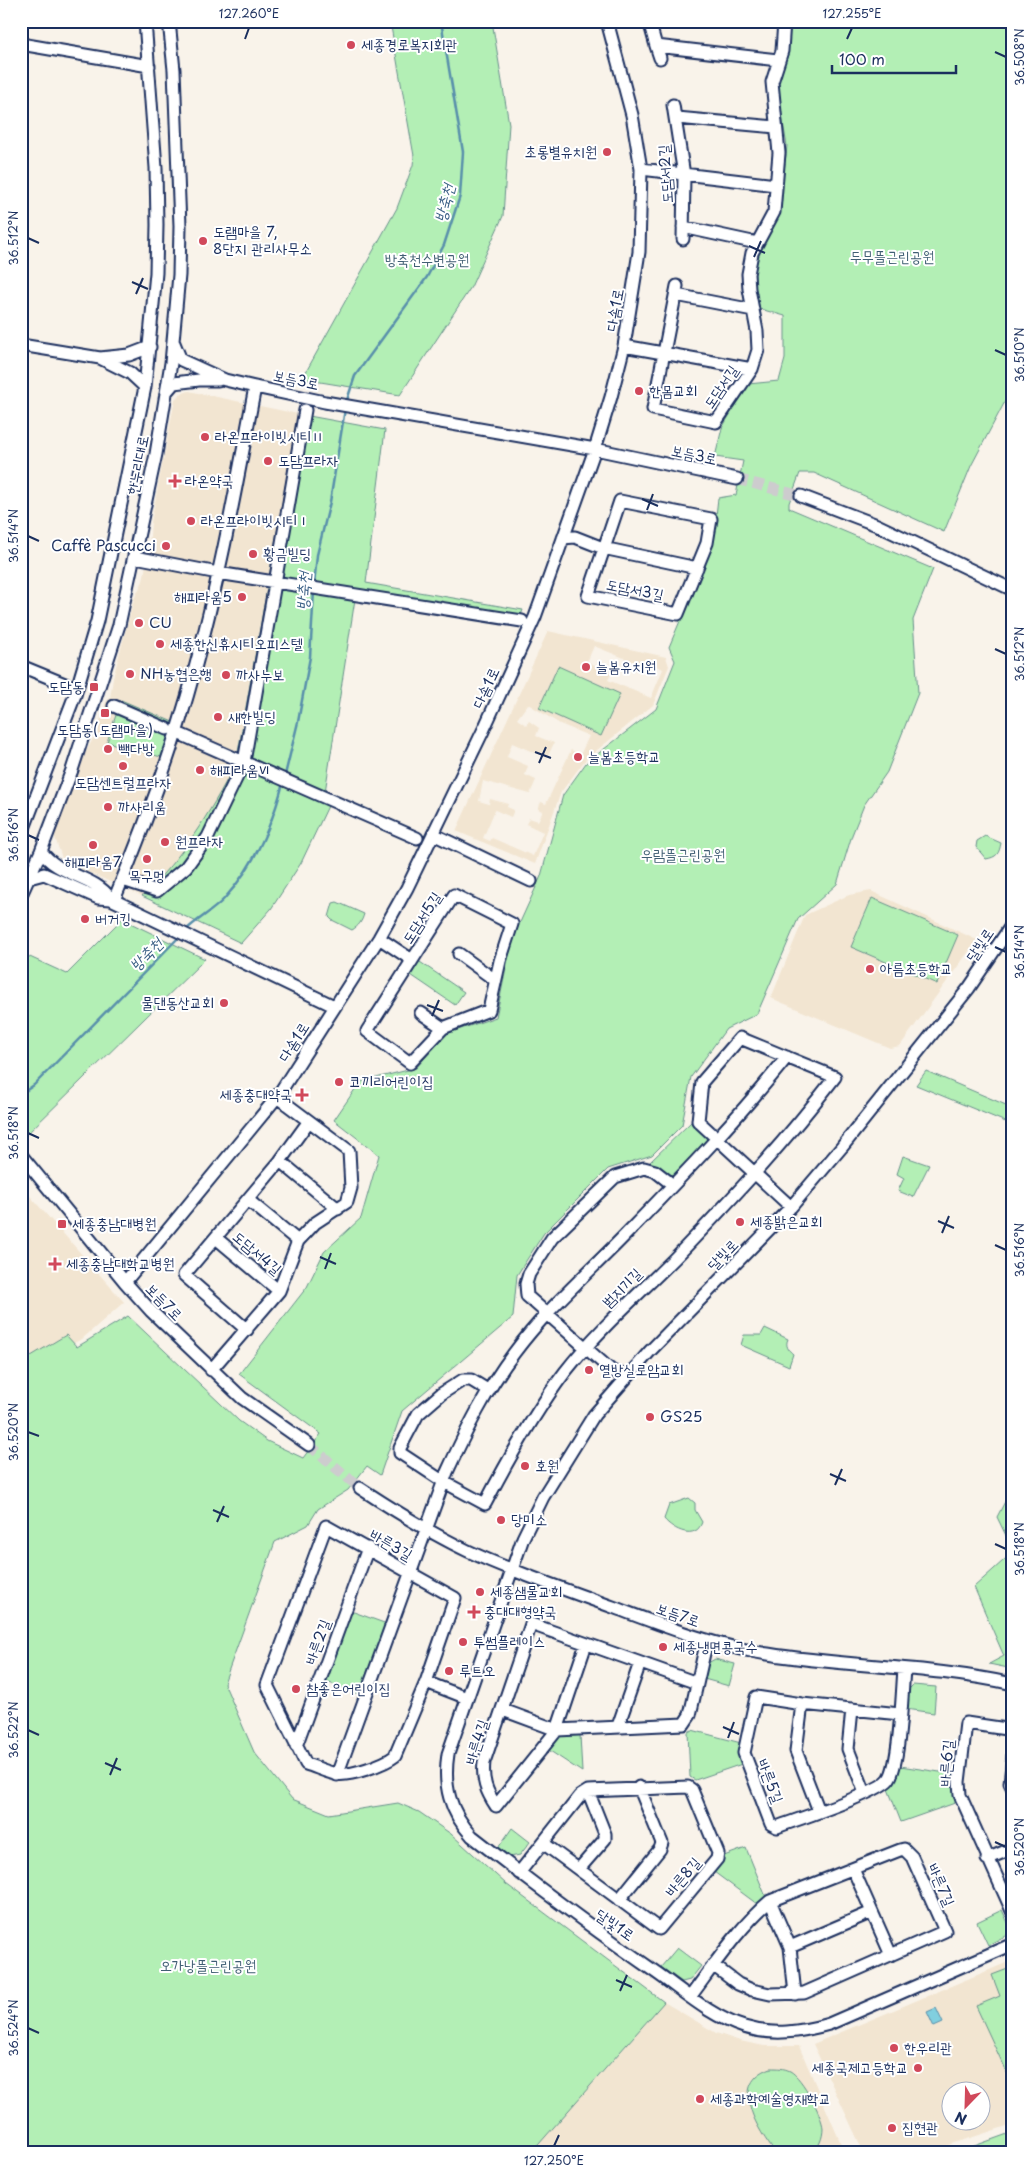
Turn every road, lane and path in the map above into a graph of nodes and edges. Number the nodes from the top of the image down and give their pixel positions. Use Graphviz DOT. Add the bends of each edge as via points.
graph roads {
  1 [pos="145,21"];
  2 [pos="169,21"];
  3 [pos="607,21"];
  4 [pos="649,21"];
  5 [pos="784,21"];
  6 [pos="21,44"];
  7 [pos="656,46"];
  8 [pos="660,58"];
  9 [pos="778,60"];
  10 [pos="149,66"];
  11 [pos="673,105"];
  12 [pos="677,118"];
  13 [pos="776,127"];
  14 [pos="642,169"];
  15 [pos="684,175"];
  16 [pos="776,185"];
  17 [pos="757,243"];
  18 [pos="753,310"];
  19 [pos="173,340"];
  20 [pos="21,344"];
  21 [pos="624,346"];
  22 [pos="150,347"];
  23 [pos="665,353"];
  24 [pos="100,358"];
  25 [pos="752,368"];
  26 [pos="225,380"];
  27 [pos="146,387"];
  28 [pos="255,387"];
  29 [pos="166,391"];
  30 [pos="305,410"];
  31 [pos="595,450"];
  32 [pos="737,479"];
  33 [pos="801,496"];
  34 [pos="563,538"];
  35 [pos="603,548"];
  36 [pos="135,557"];
  37 [pos="697,568"];
  38 [pos="218,573"];
  39 [pos="275,581"];
  40 [pos="1013,590"];
  41 [pos="522,621"];
  42 [pos="21,666"];
  43 [pos="77,689"];
  44 [pos="114,706"];
  45 [pos="167,729"];
  46 [pos="182,735"];
  47 [pos="244,762"];
  48 [pos="433,834"];
  49 [pos="21,836"];
  50 [pos="417,838"];
  51 [pos="41,851"];
  52 [pos="29,878"];
  53 [pos="123,880"];
  54 [pos="531,881"];
  55 [pos="21,896"];
  56 [pos="112,900"];
  57 [pos="1013,923"];
  58 [pos="379,938"];
  59 [pos="459,954"];
  60 [pos="412,960"];
  61 [pos="495,980"];
  62 [pos="334,1006"];
  63 [pos="421,1013"];
  64 [pos="443,1028"];
  65 [pos="787,1057"];
  66 [pos="277,1097"];
  67 [pos="309,1121"];
  68 [pos="717,1138"];
  69 [pos="21,1155"];
  70 [pos="280,1161"];
  71 [pos="754,1173"];
  72 [pos="673,1185"];
  73 [pos="248,1200"];
  74 [pos="790,1207"];
  75 [pos="338,1209"];
  76 [pos="216,1238"];
  77 [pos="298,1241"];
  78 [pos="125,1282"];
  79 [pos="279,1291"];
  80 [pos="547,1313"];
  81 [pos="246,1330"];
  82 [pos="586,1347"];
  83 [pos="211,1370"];
  84 [pos="627,1376"];
  85 [pos="489,1391"];
  86 [pos="308,1445"];
  87 [pos="444,1482"];
  88 [pos="360,1488"];
  89 [pos="427,1530"];
  90 [pos="368,1548"];
  91 [pos="512,1570"];
  92 [pos="412,1574"];
  93 [pos="707,1640"];
  94 [pos="586,1644"];
  95 [pos="640,1663"];
  96 [pos="904,1669"];
  97 [pos="426,1682"];
  98 [pos="697,1683"];
  99 [pos="1013,1684"];
  100 [pos="467,1698"];
  101 [pos="802,1704"];
  102 [pos="852,1709"];
  103 [pos="503,1710"];
  104 [pos="900,1714"];
  105 [pos="618,1726"];
  106 [pos="557,1730"];
  107 [pos="1013,1730"];
  108 [pos="296,1746"];
  109 [pos="1013,1755"];
  110 [pos="342,1775"];
  111 [pos="639,1787"];
  112 [pos="1013,1790"];
  113 [pos="588,1791"];
  114 [pos="865,1793"];
  115 [pos="819,1811"];
  116 [pos="543,1843"];
  117 [pos="1013,1848"];
  118 [pos="987,1859"];
  119 [pos="579,1869"];
  120 [pos="854,1869"];
  121 [pos="519,1873"];
  122 [pos="619,1900"];
  123 [pos="770,1901"];
  124 [pos="1011,1906"];
  125 [pos="872,1912"];
  126 [pos="1013,1944"];
  127 [pos="790,1947"];
  128 [pos="891,1955"];
  129 [pos="713,1965"];
  130 [pos="795,1994"];
  131 [pos="690,1997"];
  1 -- 10 [label="street, 한누리대로"];
  2 -- 19 [label="street, 한누리대로" via="180,226"];
  3 -- 14 [label="street, 다솜1로" via="632,115"];
  4 -- 7 [label="street"];
  5 -- 9 [label="street, 도담서길" via="782,51"];
  6 -- 10 [label="street"];
  7 -- 8 [label="street"];
  7 -- 9 [label="street"];
  9 -- 13 [label="street, 도담서길" via="772,82"];
  10 -- 22 [label="street, 한누리대로" via="157,225"];
  11 -- 12 [label="street, 도담서2길"];
  12 -- 13 [label="street"];
  12 -- 15 [label="street, 도담서2길"];
  13 -- 16 [label="street, 도담서길" via="779,153"];
  14 -- 15 [label="street"];
  14 -- 21 [label="street, 다솜1로" via="639,252"];
  15 -- 16 [label="street"];
  15 -- 17 [label="street, 도담서2길" via="683,233"];
  16 -- 17 [label="street, 도담서길" via="774,212"];
  17 -- 18 [label="street, 도담서길" via="748,274"];
  18 -- 23 [label="street, 도담서길" via="677,291"];
  18 -- 25 [label="street, 도담서길" via="758,350"];
  19 -- 26 [label="street" via="181,360"];
  19 -- 29 [label="street, 한누리대로"];
  20 -- 24 [label="street"];
  21 -- 23 [label="street"];
  21 -- 31 [label="street, 다솜1로"];
  22 -- 24 [label="street" via="129,355"];
  22 -- 27 [label="street, 한누리대로"];
  23 -- 25 [label="street"];
  23 -- 25 [label="street, 도담서길" via="651,415 716,422"];
  24 -- 27 [label="street"];
  26 -- 28 [label="street"];
  26 -- 29 [label="street" via="174,382"];
  27 -- 43 [label="street, 한누리대로" via="97,621"];
  28 -- 31 [label="street, 보듬3로"];
  28 -- 38 [label="street, 보듬3로"];
  29 -- 36 [label="street, 한누리대로"];
  30 -- 39 [label="street"];
  31 -- 32 [label="street, 보듬3로"];
  31 -- 34 [label="street, 다솜1로"];
  33 -- 40 [label="street" via="877,525"];
  34 -- 35 [label="street" via="575,537"];
  34 -- 48 [label="street, 다솜1로" via="532,623"];
  35 -- 37 [label="street"];
  35 -- 37 [label="street, 도담서3길" via="588,596 678,614"];
  35 -- 37 [label="street, 도담서3길" via="620,501 711,519 707,543"];
  36 -- 38 [label="street"];
  36 -- 51 [label="street, 한누리대로" via="119,625 72,770"];
  38 -- 39 [label="street"];
  38 -- 53 [label="street, 보듬3로" via="194,673 161,780"];
  39 -- 41 [label="street"];
  39 -- 47 [label="street"];
  42 -- 43 [label="street"];
  43 -- 49 [label="street, 한누리대로"];
  44 -- 45 [label="street"];
  46 -- 47 [label="street"];
  47 -- 50 [label="street"];
  47 -- 53 [label="street" via="208,838 186,867 157,892"];
  48 -- 54 [label="street"];
  48 -- 58 [label="street, 다솜1로"];
  51 -- 52 [label="street, 한누리대로"];
  51 -- 56 [label="street" via="52,864 103,888"];
  52 -- 55 [label="street, 한누리대로"];
  52 -- 56 [label="street" via="44,874 98,898"];
  53 -- 56 [label="street, 보듬3로"];
  56 -- 62 [label="street"];
  57 -- 74 [label="street, 달빛로" via="969,988"];
  58 -- 60 [label="street, 도담서5길"];
  58 -- 62 [label="street, 다솜1로"];
  59 -- 61 [label="street"];
  60 -- 61 [label="street, 도담서5길" via="454,895 512,924"];
  60 -- 64 [label="street, 도담서5길" via="367,1031 410,1063"];
  61 -- 64 [label="street, 도담서5길" via="489,1010"];
  62 -- 66 [label="street, 다솜1로"];
  63 -- 64 [label="street"];
  65 -- 68 [label="street"];
  65 -- 68 [label="street" via="740,1038 702,1082 698,1122"];
  65 -- 71 [label="street, 범지기길" via="835,1077"];
  66 -- 67 [label="street, 도담서4길"];
  66 -- 78 [label="street, 다솜1로"];
  67 -- 70 [label="street, 도담서4길"];
  67 -- 75 [label="street, 도담서4길" via="349,1151 352,1188 347,1202"];
  68 -- 71 [label="street"];
  68 -- 72 [label="street"];
  69 -- 78 [label="street, 보듬7로"];
  70 -- 73 [label="street, 도담서4길"];
  70 -- 75 [label="street"];
  71 -- 74 [label="street"];
  71 -- 82 [label="street, 범지기길"];
  72 -- 80 [label="street"];
  72 -- 80 [label="street" via="655,1171 644,1168 615,1177 564,1226 547,1245 526,1284 527,1296"];
  73 -- 76 [label="street, 도담서4길"];
  73 -- 77 [label="street"];
  74 -- 84 [label="street, 달빛로"];
  75 -- 77 [label="street, 도담서4길" via="315,1223"];
  76 -- 79 [label="street, 도담서4길"];
  76 -- 81 [label="street, 도담서4길" via="184,1275"];
  77 -- 79 [label="street, 도담서4길"];
  78 -- 83 [label="street, 보듬7로"];
  79 -- 81 [label="street, 도담서4길"];
  80 -- 82 [label="street"];
  80 -- 85 [label="street" via="514,1353"];
  81 -- 83 [label="street, 도담서4길"];
  82 -- 84 [label="street" via="612,1370"];
  82 -- 87 [label="street, 범지기길" via="532,1418 485,1504"];
  83 -- 86 [label="street, 보듬7로" via="242,1398"];
  84 -- 91 [label="street, 달빛로" via="594,1415 572,1448 544,1497"];
  85 -- 87 [label="street" via="465,1432"];
  85 -- 87 [label="street, 범지기길" via="471,1380 463,1380 424,1408 410,1427 400,1453"];
  87 -- 89 [label="street"];
  88 -- 89 [label="street, 보듬7로"];
  89 -- 91 [label="street, 보듬7로"];
  89 -- 92 [label="street"];
  90 -- 92 [label="street, 바른3길"];
  90 -- 108 [label="street, 바른2길"];
  90 -- 108 [label="street, 바른3길" via="326,1526 267,1685"];
  91 -- 93 [label="street, 보듬7로"];
  91 -- 100 [label="street, 달빛1로"];
  92 -- 97 [label="street, 바른3길" via="455,1598"];
  92 -- 110 [label="street"];
  93 -- 96 [label="street, 보듬7로" via="782,1656"];
  93 -- 98 [label="street"];
  94 -- 95 [label="street, 바른4길"];
  94 -- 103 [label="street, 바른4길" via="532,1624"];
  94 -- 106 [label="street"];
  95 -- 98 [label="street, 바른4길"];
  95 -- 105 [label="street"];
  96 -- 99 [label="street, 보듬7로"];
  96 -- 104 [label="street, 바른5길"];
  97 -- 100 [label="street"];
  97 -- 110 [label="street, 바른3길" via="396,1756"];
  98 -- 105 [label="street" via="690,1715 684,1724"];
  100 -- 121 [label="street, 달빛1로" via="446,1765 447,1793 460,1823"];
  101 -- 102 [label="street, 바른5길"];
  101 -- 115 [label="street" via="796,1751"];
  101 -- 115 [label="street, 바른5길" via="756,1697 744,1753 771,1824 777,1827"];
  102 -- 104 [label="street, 바른5길"];
  102 -- 114 [label="street" via="848,1749"];
  103 -- 106 [label="street"];
  103 -- 106 [label="street, 바른4길" via="484,1762 483,1775 485,1789 496,1806"];
  104 -- 114 [label="street, 바른5길" via="893,1772 883,1786"];
  105 -- 106 [label="street"];
  107 -- 118 [label="street, 바른6길" via="966,1723 960,1795"];
  108 -- 110 [label="street" via="306,1764"];
  109 -- 112 [label="street" via="1010,1783"];
  111 -- 113 [label="street, 바른8길"];
  111 -- 122 [label="street" via="662,1843"];
  111 -- 122 [label="street, 바른8길" via="688,1787 692,1790 718,1856 660,1929"];
  113 -- 116 [label="street" via="580,1796"];
  113 -- 119 [label="street" via="606,1834"];
  114 -- 115 [label="street, 바른5길"];
  116 -- 119 [label="street, 바른8길"];
  116 -- 121 [label="street"];
  117 -- 118 [label="street"];
  118 -- 124 [label="street, 바른6길"];
  119 -- 122 [label="street, 바른8길"];
  120 -- 123 [label="street, 바른7길"];
  120 -- 125 [label="street"];
  120 -- 128 [label="street, 바른7길" via="900,1850 909,1852 945,1931"];
  121 -- 131 [label="street, 달빛1로"];
  123 -- 127 [label="street"];
  123 -- 129 [label="street, 바른7길"];
  125 -- 127 [label="street"];
  125 -- 128 [label="street"];
  126 -- 131 [label="street, 달빛1로" via="829,2024 800,2032 745,2027 720,2017"];
  127 -- 130 [label="street"];
  128 -- 130 [label="street, 바른7길" via="817,1988"];
  129 -- 130 [label="street, 바른7길" via="738,1984 752,1990"];
  129 -- 131 [label="street"];
}
